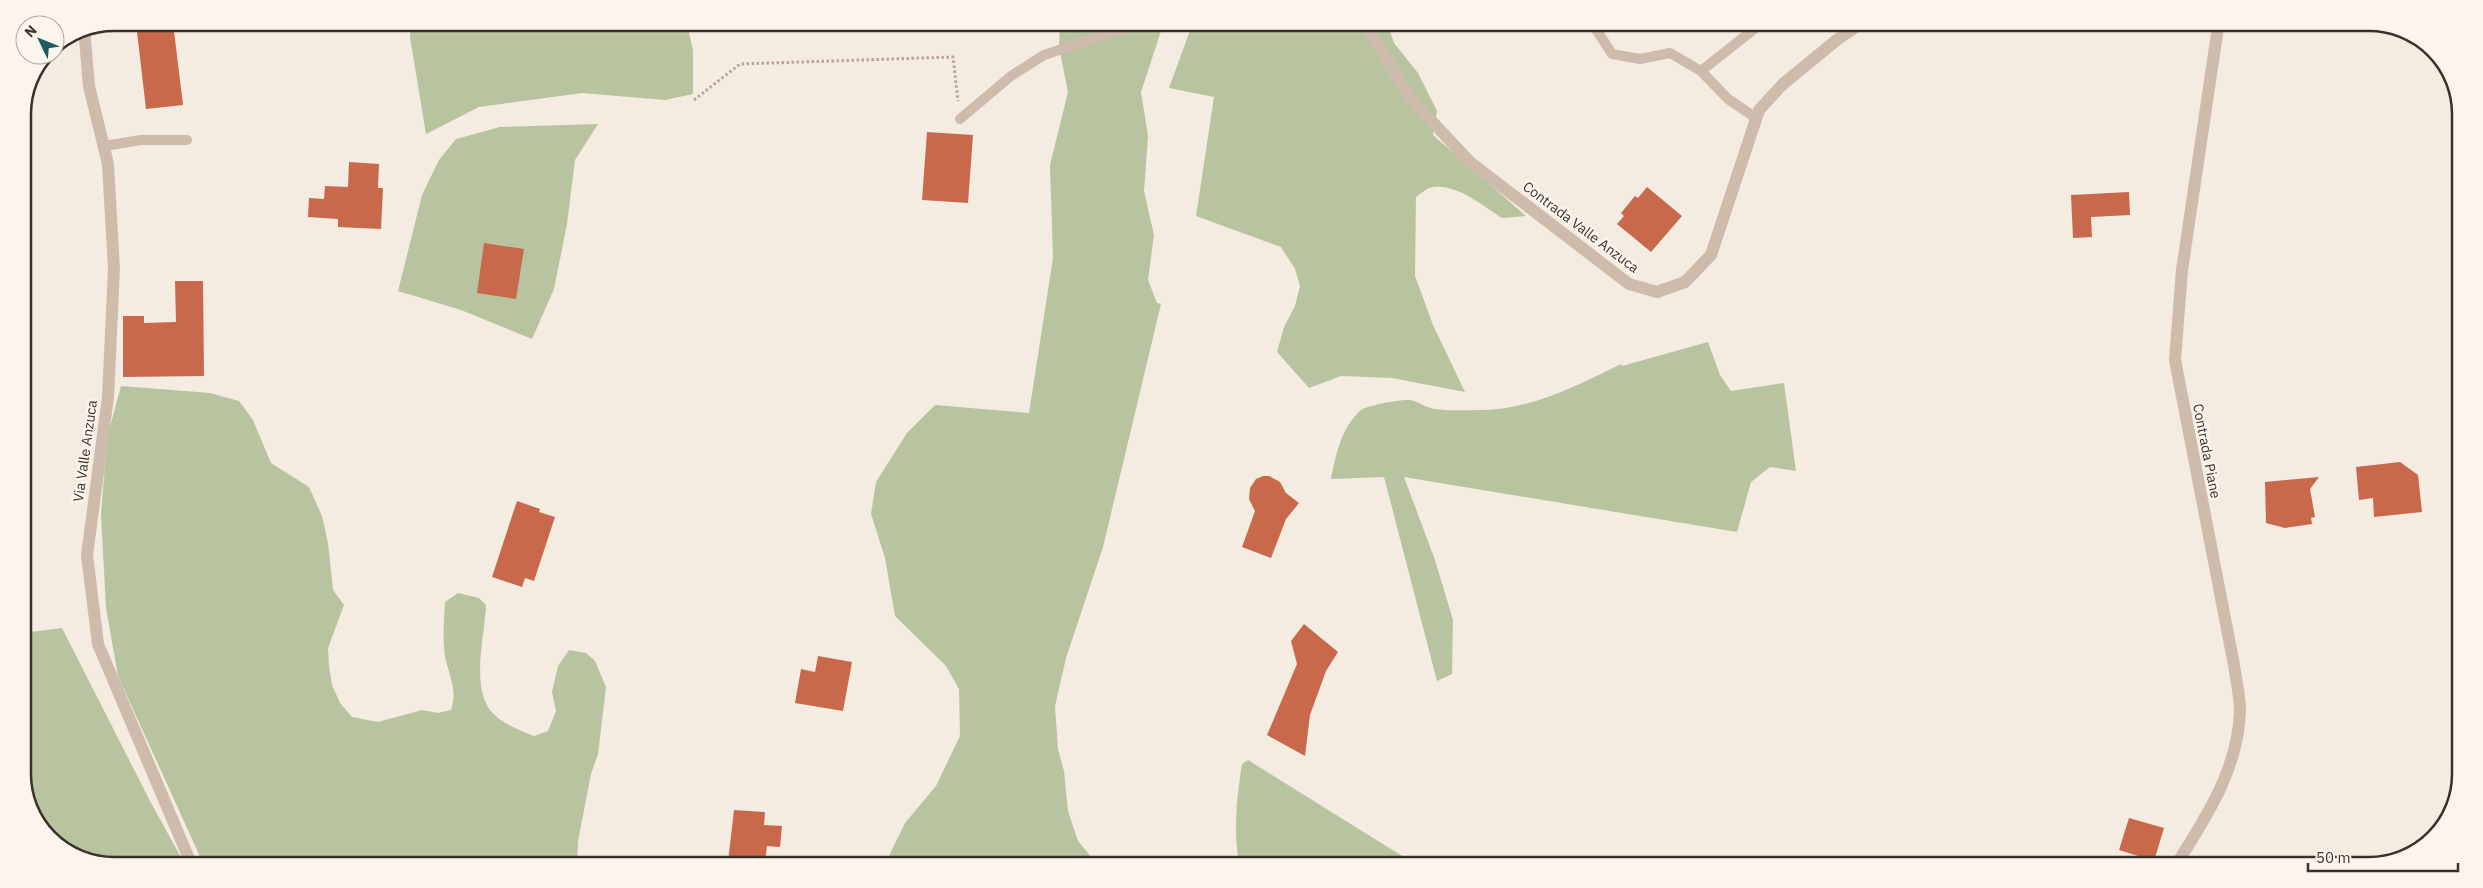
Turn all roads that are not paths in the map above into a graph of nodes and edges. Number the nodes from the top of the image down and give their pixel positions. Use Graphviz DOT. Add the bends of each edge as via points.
graph roads {
  1 [pos="1116,31"];
  2 [pos="1370,31"];
  3 [pos="1597,31"];
  4 [pos="1752,31"];
  5 [pos="1850,31"];
  6 [pos="2217,31"];
  7 [pos="85,37"];
  8 [pos="1701,71"];
  9 [pos="1756,118"];
  10 [pos="960,120"];
  11 [pos="187,140"];
  12 [pos="104,146"];
  13 [pos="188,857"];
  14 [pos="2181,857"];
  1 -- 10 [label="lane" via="1044,55 1011,76"];
  2 -- 9 [label="street, Contrada Valle Anzuca" via="1411,98 1470,162 1629,284 1657,292 1685,282 1711,254"];
  3 -- 8 [label="lane" via="1612,54 1640,59 1670,53"];
  4 -- 8 [label="lane"];
  5 -- 9 [label="street, Contrada Valle Anzuca" via="1783,84 1759,110"];
  6 -- 14 [label="street, Contrada Piane" via="2182,270 2175,360 2240,710 2235,751 2223,786"];
  7 -- 12 [label="street, Via Valle Anzuca" via="89,86"];
  8 -- 9 [label="lane" via="1728,99"];
  11 -- 12 [label="lane" via="141,140"];
  12 -- 13 [label="street, Via Valle Anzuca" via="108,164 113,289 108,397 87,555 98,644"];
}
